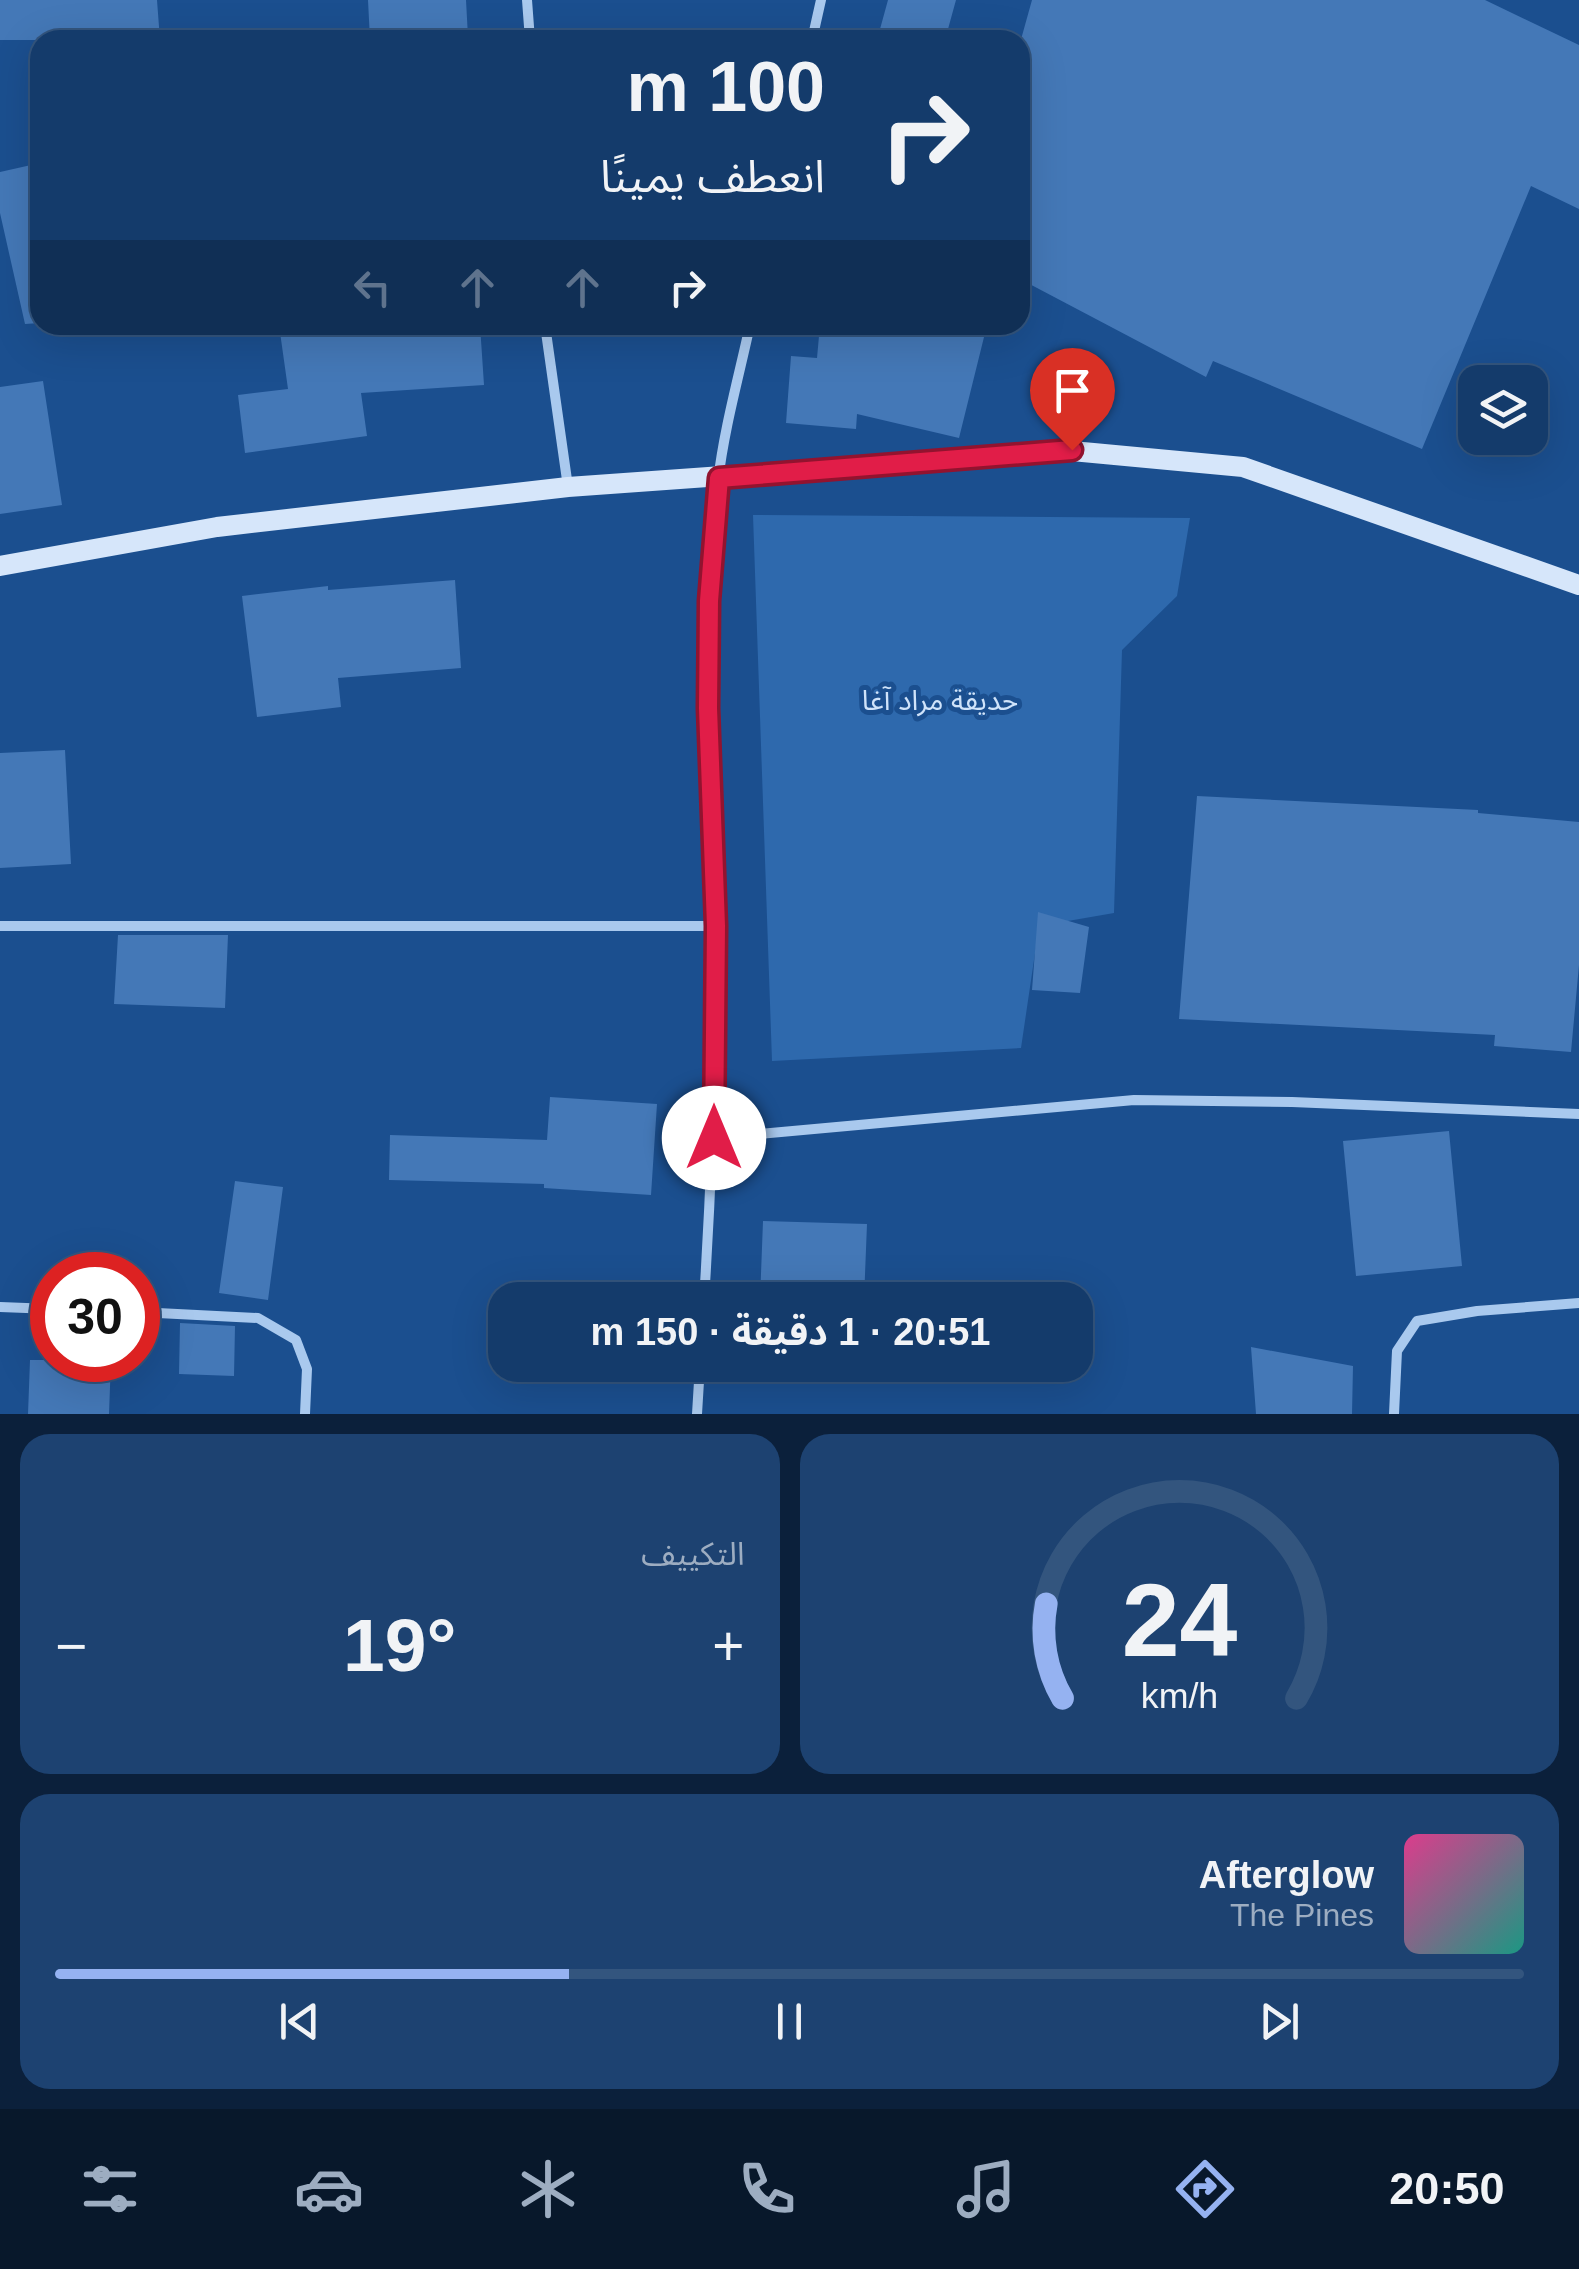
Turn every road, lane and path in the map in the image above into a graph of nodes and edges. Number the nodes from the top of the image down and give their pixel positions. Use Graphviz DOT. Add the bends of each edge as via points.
graph roads {
  1 [pos="527,0"];
  2 [pos="822,0"];
  3 [pos="529,30"];
  4 [pos="814,30"];
  5 [pos="546,335"];
  6 [pos="748,335"];
  7 [pos="719,478"];
  8 [pos="568,487"];
  9 [pos="0,566"];
  10 [pos="1579,585"];
  11 [pos="0,926"];
  12 [pos="716,926"];
  13 [pos="1579,1114"];
  14 [pos="714,1138"];
  15 [pos="705,1282"];
  16 [pos="1579,1303"];
  17 [pos="0,1307"];
  18 [pos="30,1308"];
  19 [pos="160,1313"];
  20 [pos="699,1382"];
  21 [pos="305,1414"];
  22 [pos="697,1414"];
  23 [pos="1394,1414"];
  1 -- 3 [label="street"];
  2 -- 4 [label="street"];
  5 -- 8 [label="street"];
  6 -- 7 [label="street"];
  7 -- 8 [label="street"];
  7 -- 10 [label="street" via="1072,450 1243,467"];
  7 -- 12 [label="street" via="708,708"];
  8 -- 9 [label="street" via="217,527"];
  11 -- 12 [label="street"];
  12 -- 14 [label="street"];
  13 -- 14 [label="street" via="1134,1100"];
  14 -- 15 [label="street"];
  16 -- 23 [label="street" via="1418,1322 1397,1351"];
  17 -- 18 [label="street"];
  19 -- 21 [label="street" via="258,1318 296,1340 306,1369"];
  20 -- 22 [label="street"];
}
